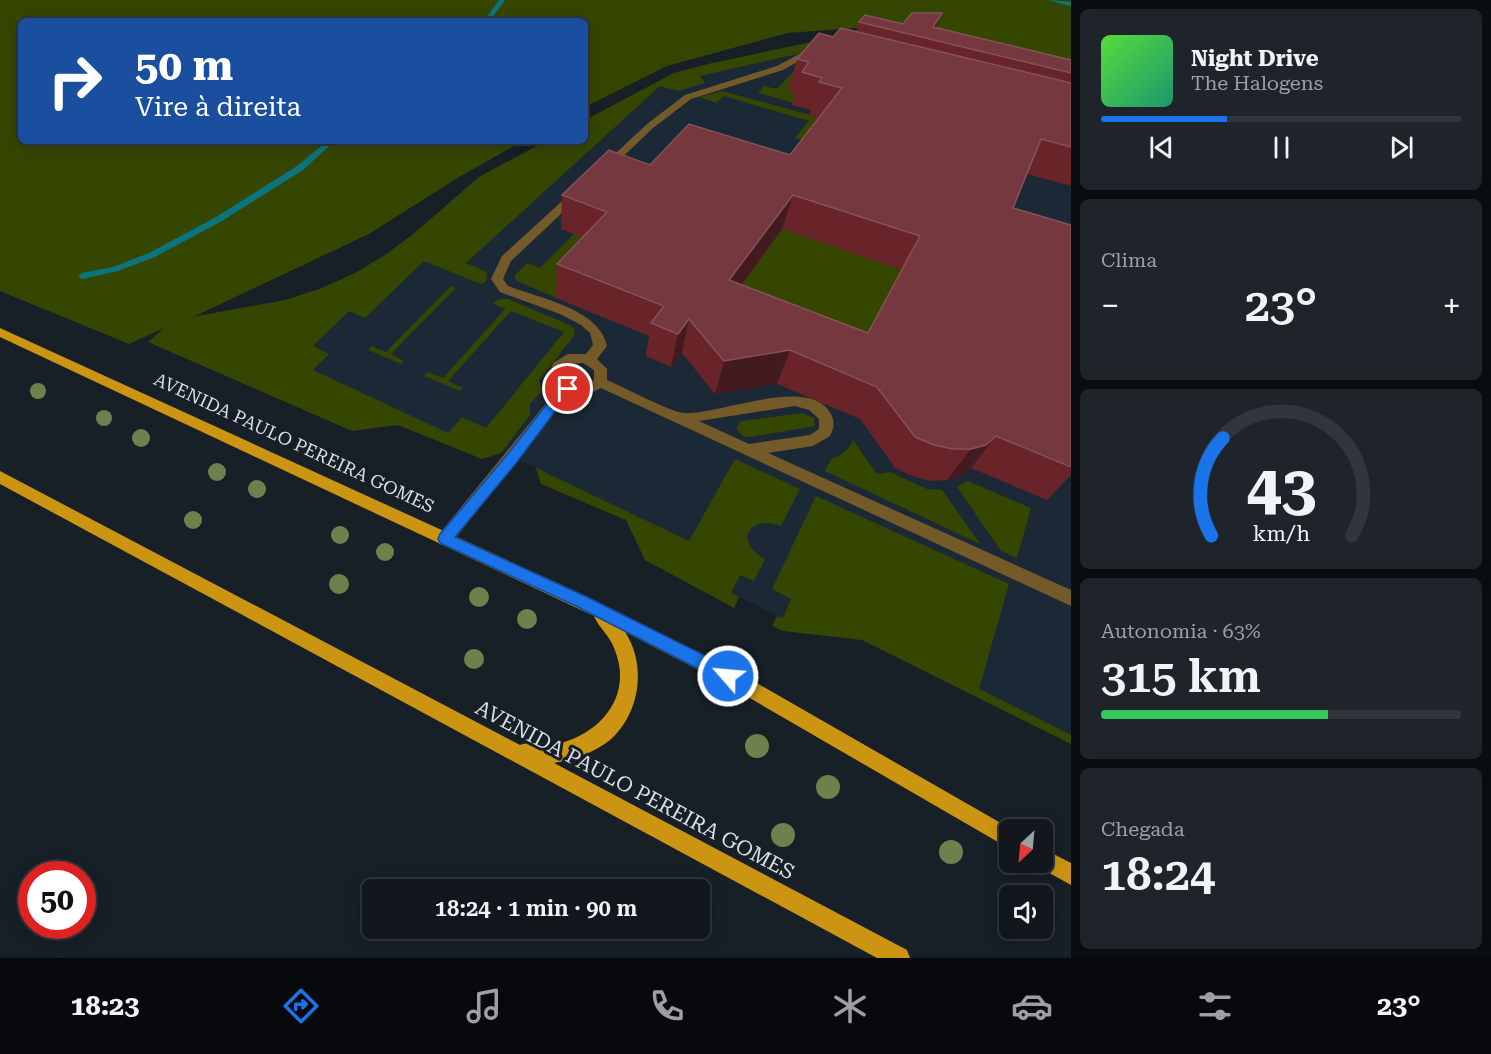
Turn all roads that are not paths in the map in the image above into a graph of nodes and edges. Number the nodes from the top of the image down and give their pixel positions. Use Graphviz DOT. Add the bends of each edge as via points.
graph roads {
  1 [pos="828,54"];
  2 [pos="0,332"];
  3 [pos="589,360"];
  4 [pos="600,382"];
  5 [pos="566,388"];
  6 [pos="680,419"];
  7 [pos="747,450"];
  8 [pos="0,477"];
  9 [pos="445,539"];
  10 [pos="1071,598"];
  11 [pos="582,602"];
  12 [pos="512,751"];
  13 [pos="999,833"];
  14 [pos="1053,864"];
  15 [pos="1071,874"];
  16 [pos="899,958"];
  1 -- 3 [label="lane" via="804,54 780,68 688,97 650,126 506,259 497,279 504,289 592,328 600,346"];
  2 -- 9 [label="main road, AVENIDA PAULO PEREIRA GOMES"];
  3 -- 4 [label="lane" via="602,372"];
  3 -- 5 [label="lane" via="568,359 558,366 556,376"];
  4 -- 5 [label="lane" via="590,390"];
  4 -- 6 [label="lane"];
  5 -- 9 [label="lane"];
  6 -- 7 [label="lane"];
  6 -- 7 [label="lane" via="795,401 812,404 828,420 825,432 813,440"];
  7 -- 10 [label="lane"];
  8 -- 12 [label="main road, AVENIDA PAULO PEREIRA GOMES"];
  9 -- 11 [label="main road, AVENIDA PAULO PEREIRA GOMES"];
  11 -- 12 [label="main road" via="611,625 625,651 630,677 624,704 609,728 572,753 542,756"];
  11 -- 13 [label="main road, AVENIDA PAULO PEREIRA GOMES" via="728,676"];
  12 -- 16 [label="main road, AVENIDA PAULO PEREIRA GOMES"];
  14 -- 15 [label="main road"];
}
